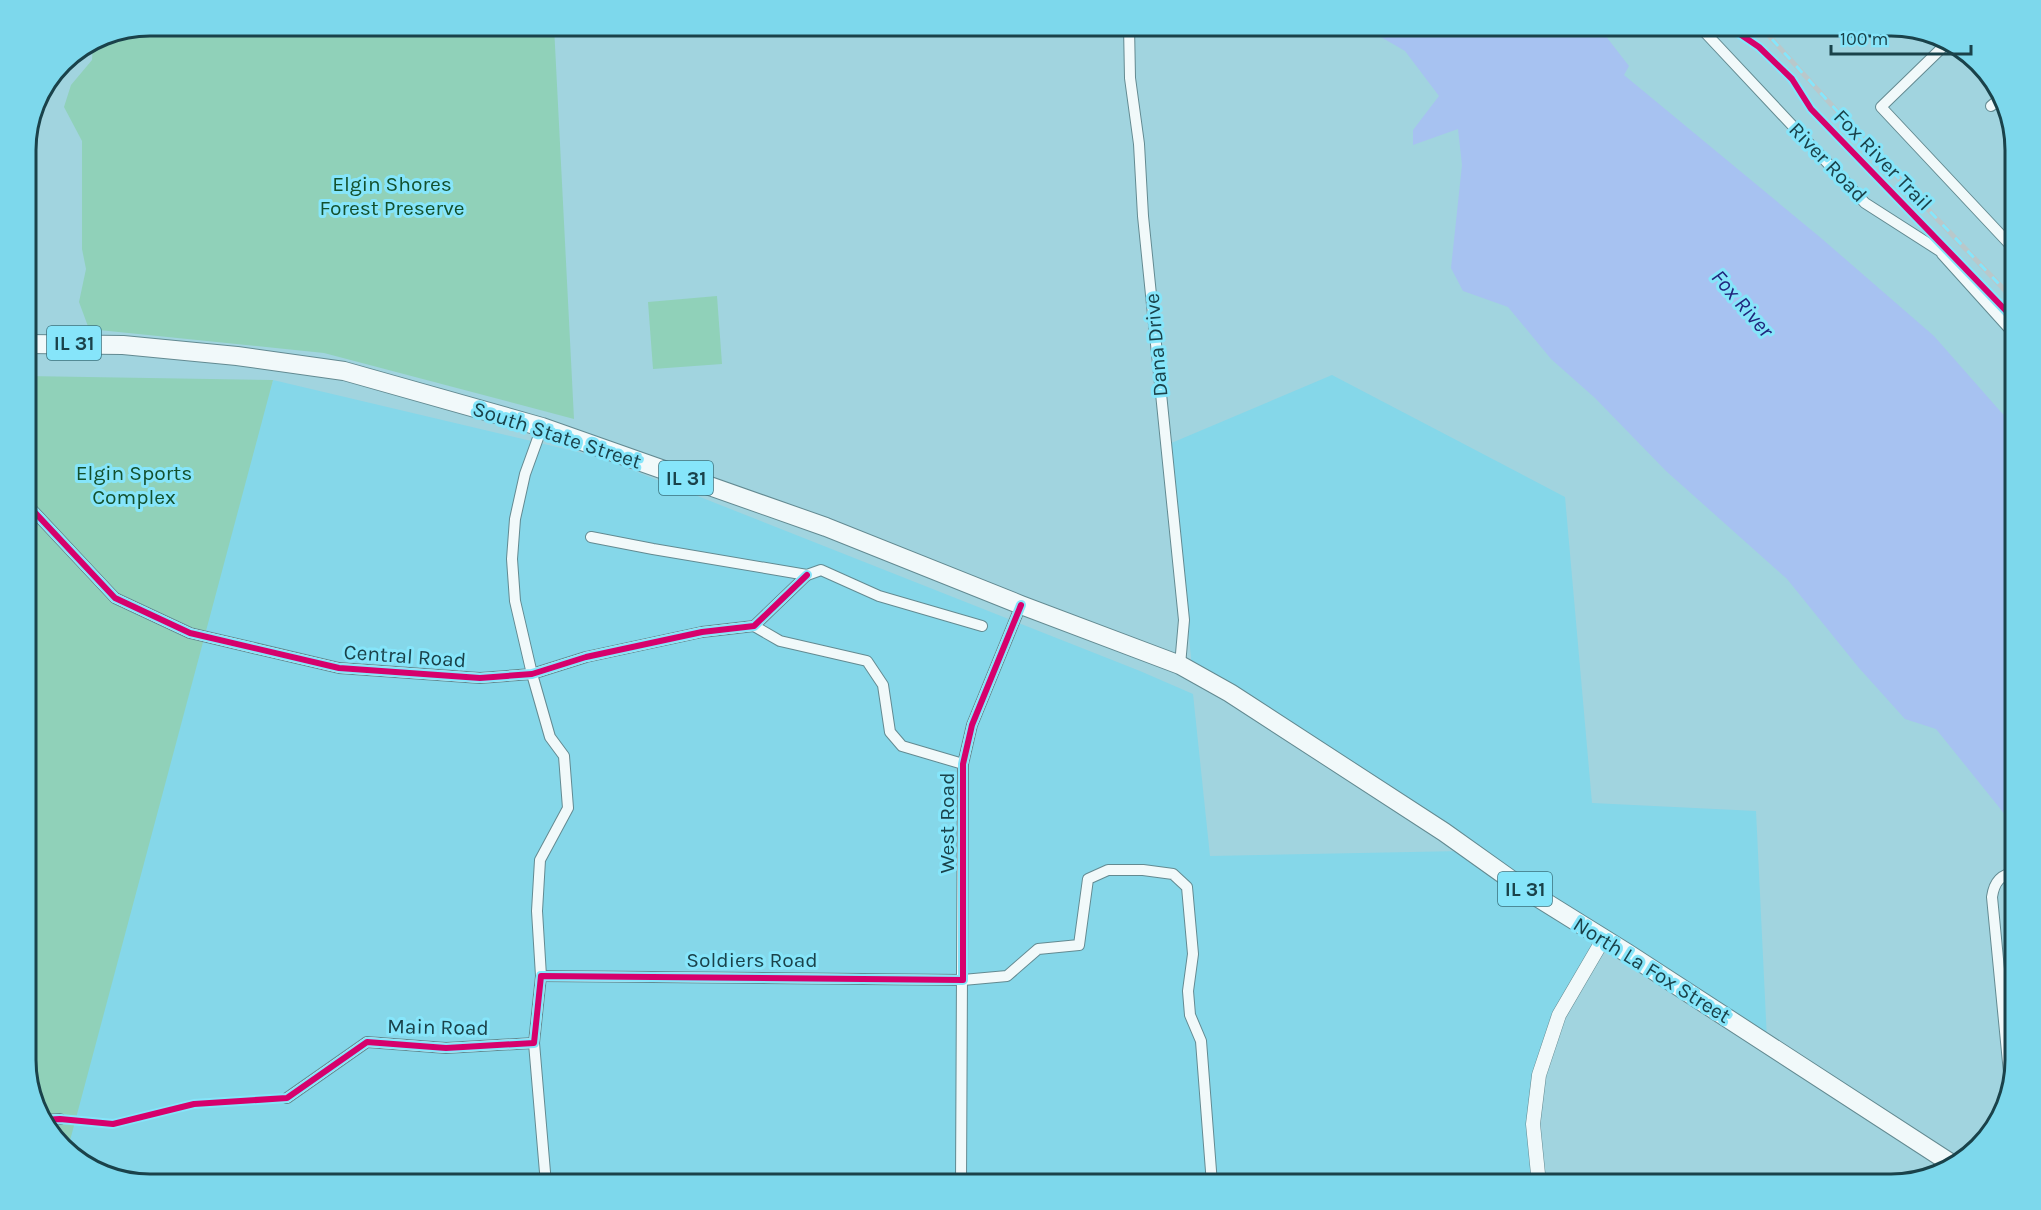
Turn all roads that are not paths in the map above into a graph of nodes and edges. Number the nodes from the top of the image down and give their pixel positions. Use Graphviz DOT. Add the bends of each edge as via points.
graph roads {
  1 [pos="1129,36"];
  2 [pos="1708,36"];
  3 [pos="1942,48"];
  4 [pos="1995,103"];
  5 [pos="1991,106"];
  6 [pos="2005,239"];
  7 [pos="2005,324"];
  8 [pos="36,344"];
  9 [pos="542,427"];
  10 [pos="36,514"];
  11 [pos="591,537"];
  12 [pos="807,574"];
  13 [pos="1021,605"];
  14 [pos="754,626"];
  15 [pos="982,626"];
  16 [pos="1180,665"];
  17 [pos="532,674"];
  18 [pos="1230,693"];
  19 [pos="963,764"];
  20 [pos="2005,876"];
  21 [pos="1604,938"];
  22 [pos="541,976"];
  23 [pos="963,980"];
  24 [pos="2005,1031"];
  25 [pos="534,1043"];
  26 [pos="287,1098"];
  27 [pos="53,1119"];
  28 [pos="60,1119"];
  29 [pos="1946,1160"];
  30 [pos="545,1174"];
  31 [pos="961,1174"];
  32 [pos="1211,1174"];
  33 [pos="1538,1174"];
  1 -- 16 [label="street, Dana Drive" via="1130,78 1184,620"];
  2 -- 7 [label="street, River Road" via="1865,203 1943,253"];
  3 -- 6 [label="street" via="1881,107"];
  4 -- 5 [label="street"];
  8 -- 9 [label="main road, South State Street / IL 31" via="123,345 344,371"];
  9 -- 13 [label="main road, South State Street / IL 31" via="826,527"];
  9 -- 17 [label="street" via="525,474 515,519 513,559 515,601"];
  10 -- 17 [label="street, Central Road" via="115,598 190,633 339,668 480,678"];
  11 -- 12 [label="street"];
  12 -- 14 [label="street"];
  12 -- 15 [label="street" via="820,570 879,596"];
  13 -- 16 [label="main road, South State Street / IL 31"];
  13 -- 19 [label="street, West Road" via="972,725"];
  14 -- 17 [label="street, Central Road" via="702,632 586,657"];
  14 -- 19 [label="street" via="780,641 867,661 883,685 890,732 902,746"];
  16 -- 18 [label="main road, South State Street / IL 31"];
  17 -- 22 [label="street" via="550,737 564,756 568,808 540,861 537,911"];
  18 -- 21 [label="main road, North La Fox Street / IL 31"];
  19 -- 23 [label="street, West Road"];
  20 -- 24 [label="street" via="1998,879 1992,897"];
  21 -- 29 [label="main road, North La Fox Street / IL 31"];
  21 -- 33 [label="street" via="1559,1015 1539,1075 1533,1124"];
  22 -- 23 [label="street, Soldiers Road"];
  22 -- 25 [label="street"];
  23 -- 31 [label="street, West Road"];
  23 -- 32 [label="street, Soldiers Road" via="1007,976 1038,948 1079,945 1088,879 1108,870 1173,874 1187,887 1193,954 1188,999 1190,1016 1201,1041"];
  25 -- 26 [label="street, Main Road" via="446,1048 367,1042"];
  25 -- 30 [label="street"];
  27 -- 28 [label="street"];
}
